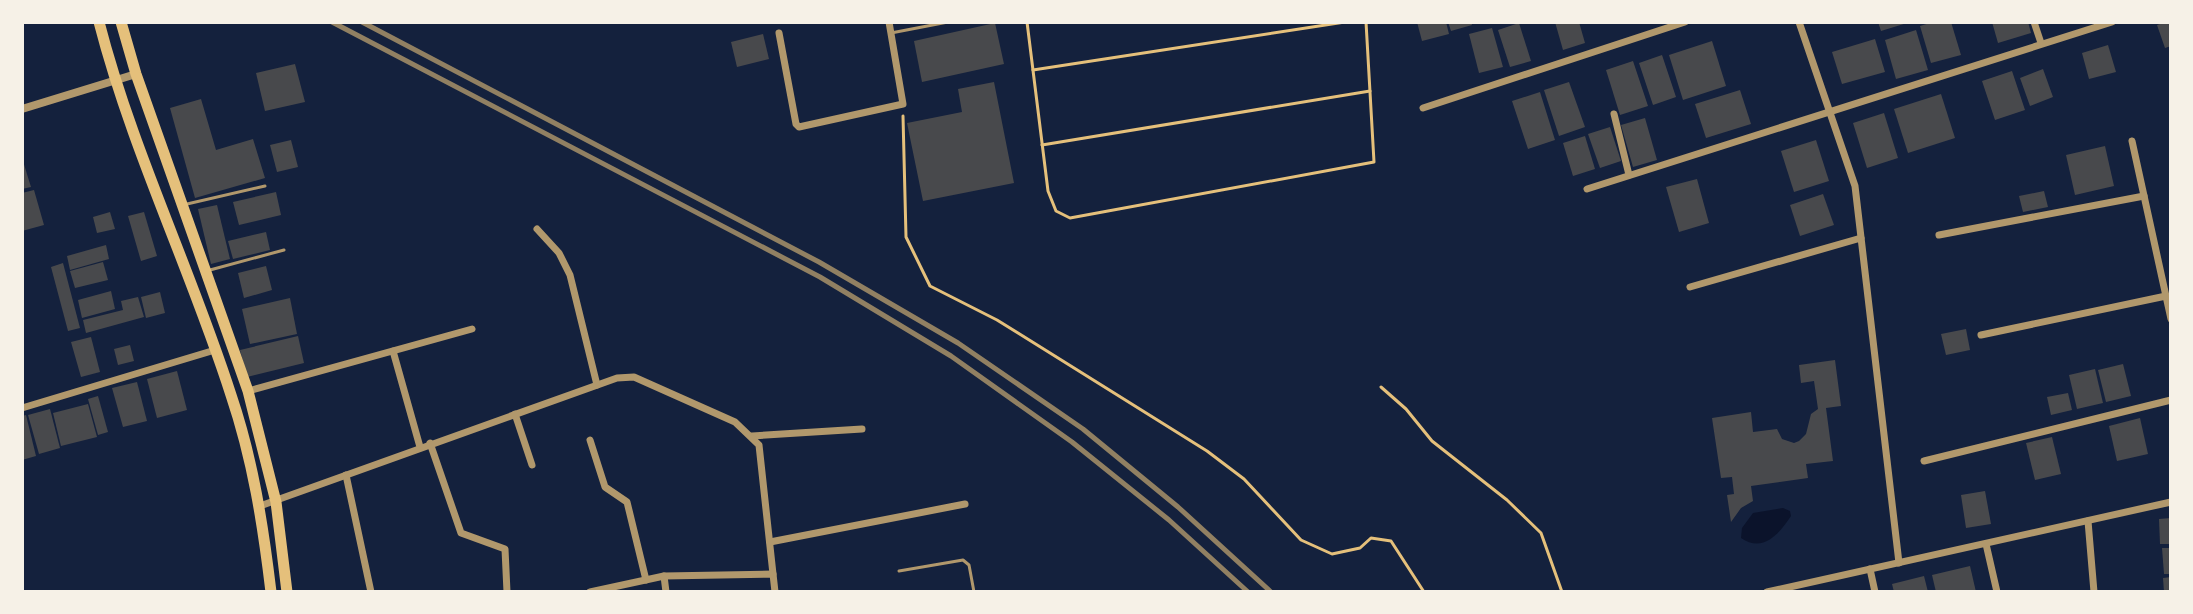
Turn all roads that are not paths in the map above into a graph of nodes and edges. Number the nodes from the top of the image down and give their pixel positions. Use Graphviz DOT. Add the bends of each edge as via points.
graph roads {
  1 [pos="99,22"];
  2 [pos="121,22"];
  3 [pos="889,22"];
  4 [pos="948,22"];
  5 [pos="1654,22"];
  6 [pos="1685,22"];
  7 [pos="1799,22"];
  8 [pos="2034,22"];
  9 [pos="2112,22"];
  10 [pos="1657,31"];
  11 [pos="779,33"];
  12 [pos="891,33"];
  13 [pos="2041,43"];
  14 [pos="136,74"];
  15 [pos="114,80"];
  16 [pos="1423,108"];
  17 [pos="22,109"];
  18 [pos="1829,111"];
  19 [pos="1614,114"];
  20 [pos="2132,141"];
  21 [pos="1629,175"];
  22 [pos="265,186"];
  23 [pos="1587,189"];
  24 [pos="2144,196"];
  25 [pos="184,205"];
  26 [pos="537,229"];
  27 [pos="1939,235"];
  28 [pos="1861,238"];
  29 [pos="284,250"];
  30 [pos="207,271"];
  31 [pos="1690,287"];
  32 [pos="2166,296"];
  33 [pos="2171,319"];
  34 [pos="472,329"];
  35 [pos="1981,335"];
  36 [pos="215,350"];
  37 [pos="393,351"];
  38 [pos="597,385"];
  39 [pos="248,391"];
  40 [pos="2171,400"];
  41 [pos="22,408"];
  42 [pos="515,414"];
  43 [pos="862,429"];
  44 [pos="752,436"];
  45 [pos="590,440"];
  46 [pos="430,443"];
  47 [pos="420,447"];
  48 [pos="1924,461"];
  49 [pos="532,465"];
  50 [pos="346,475"];
  51 [pos="276,502"];
  52 [pos="2171,502"];
  53 [pos="965,504"];
  54 [pos="260,506"];
  55 [pos="2088,521"];
  56 [pos="770,542"];
  57 [pos="1986,544"];
  58 [pos="1899,563"];
  59 [pos="1870,569"];
  60 [pos="899,571"];
  61 [pos="773,574"];
  62 [pos="664,576"];
  63 [pos="646,580"];
  64 [pos="607,590"];
  65 [pos="1779,591"];
  66 [pos="271,592"];
  67 [pos="287,592"];
  68 [pos="371,592"];
  69 [pos="507,592"];
  70 [pos="590,592"];
  71 [pos="666,592"];
  72 [pos="775,592"];
  73 [pos="974,592"];
  74 [pos="1767,592"];
  75 [pos="1875,592"];
  76 [pos="1997,592"];
  77 [pos="2094,592"];
  1 -- 15 [label="main road"];
  2 -- 14 [label="main road"];
  3 -- 12 [label="street"];
  4 -- 12 [label="lane"];
  5 -- 10 [label="street"];
  6 -- 10 [label="street"];
  7 -- 18 [label="street"];
  8 -- 13 [label="street"];
  9 -- 13 [label="street"];
  10 -- 16 [label="street"];
  11 -- 12 [label="street" via="797,126 903,104"];
  13 -- 18 [label="street"];
  14 -- 15 [label="street"];
  14 -- 25 [label="main road"];
  15 -- 17 [label="street"];
  15 -- 36 [label="main road"];
  18 -- 21 [label="street"];
  18 -- 28 [label="street" via="1855,186"];
  19 -- 21 [label="street"];
  20 -- 24 [label="street"];
  21 -- 23 [label="street"];
  22 -- 25 [label="lane"];
  24 -- 27 [label="street"];
  24 -- 32 [label="street"];
  25 -- 30 [label="main road"];
  26 -- 38 [label="street" via="570,275"];
  28 -- 31 [label="street"];
  28 -- 58 [label="street"];
  29 -- 30 [label="lane"];
  30 -- 39 [label="main road"];
  32 -- 33 [label="street"];
  32 -- 35 [label="street"];
  34 -- 37 [label="street"];
  36 -- 41 [label="street"];
  36 -- 54 [label="main road"];
  37 -- 39 [label="street"];
  37 -- 47 [label="street"];
  38 -- 42 [label="street"];
  38 -- 44 [label="street" via="617,378 645,379 735,422"];
  39 -- 51 [label="main road"];
  40 -- 48 [label="street"];
  42 -- 46 [label="street"];
  42 -- 49 [label="street"];
  43 -- 44 [label="street"];
  44 -- 56 [label="street" via="759,445"];
  45 -- 63 [label="street" via="605,487 627,502"];
  46 -- 47 [label="street"];
  46 -- 69 [label="street" via="461,533 505,549"];
  47 -- 50 [label="street"];
  50 -- 51 [label="street"];
  50 -- 68 [label="street"];
  51 -- 54 [label="street"];
  51 -- 67 [label="main road"];
  52 -- 55 [label="street"];
  53 -- 56 [label="street"];
  54 -- 66 [label="main road"];
  55 -- 57 [label="street"];
  55 -- 77 [label="street"];
  56 -- 61 [label="street"];
  57 -- 58 [label="street"];
  57 -- 76 [label="street"];
  58 -- 59 [label="street"];
  59 -- 65 [label="street"];
  59 -- 75 [label="street"];
  60 -- 73 [label="lane" via="963,560 969,565"];
  61 -- 62 [label="street"];
  61 -- 72 [label="street"];
  62 -- 63 [label="street"];
  62 -- 71 [label="street"];
  63 -- 64 [label="street"];
  64 -- 70 [label="street"];
  65 -- 74 [label="street"];
}
